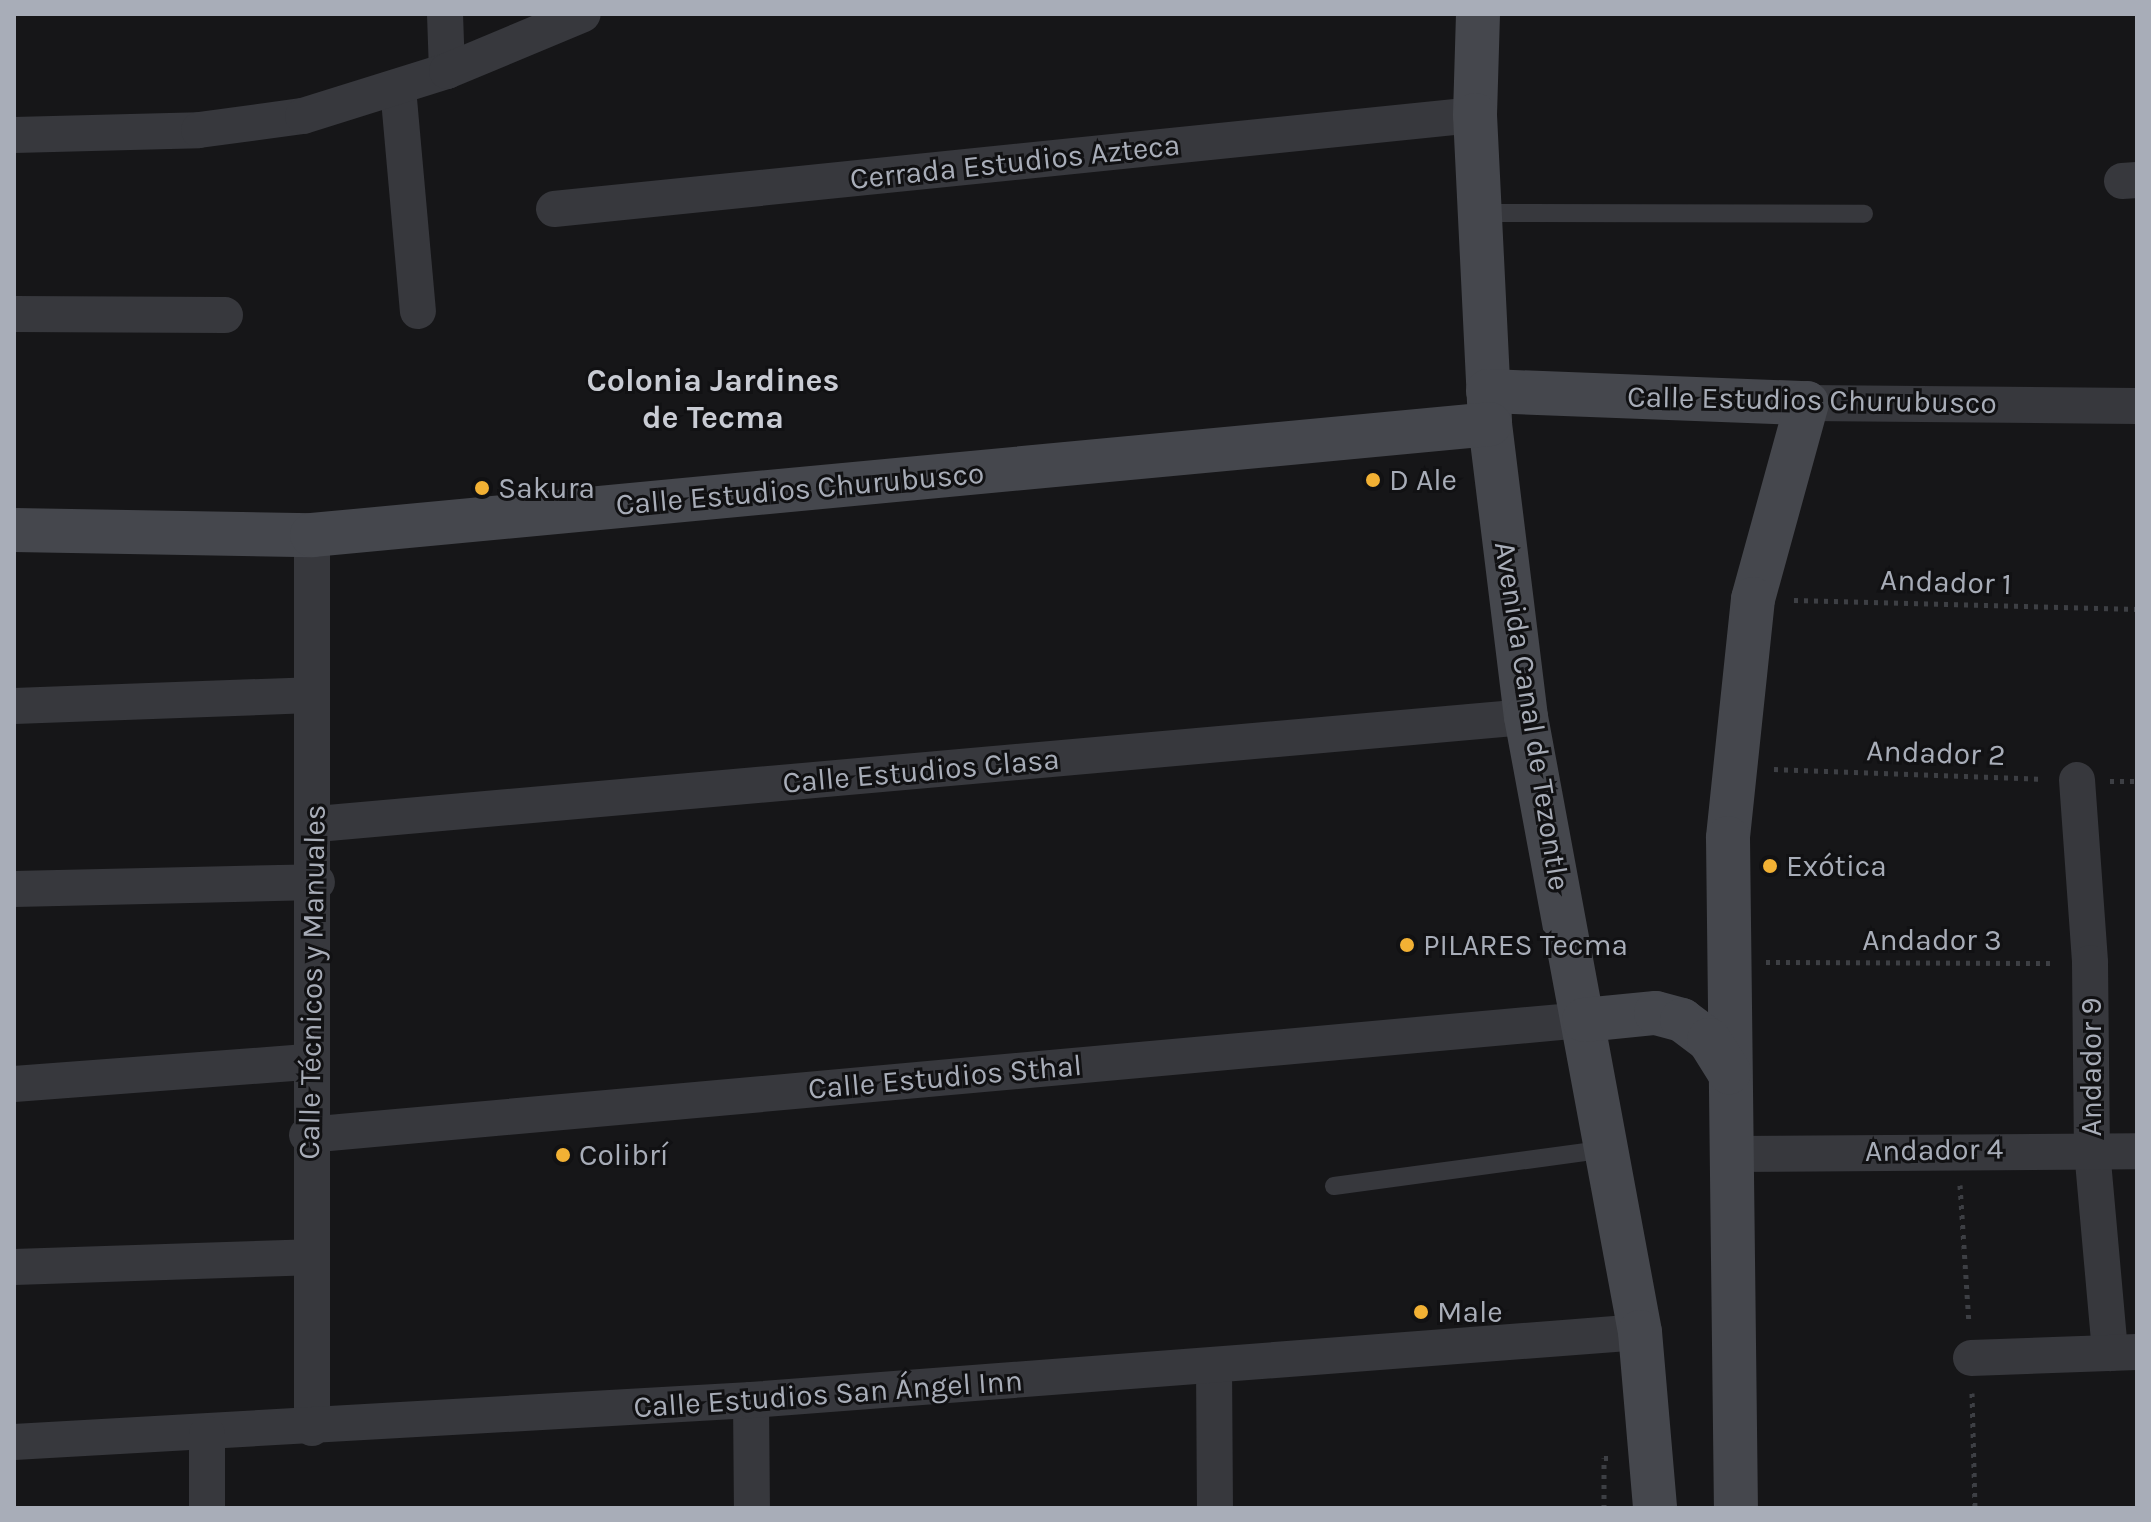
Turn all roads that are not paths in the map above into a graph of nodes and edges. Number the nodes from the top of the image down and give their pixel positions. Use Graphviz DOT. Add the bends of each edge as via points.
graph roads {
  1 [pos="445,14"];
  2 [pos="583,14"];
  3 [pos="1478,14"];
  4 [pos="447,71"];
  5 [pos="398,88"];
  6 [pos="1475,115"];
  7 [pos="14,135"];
  8 [pos="554,209"];
  9 [pos="1480,213"];
  10 [pos="1864,214"];
  11 [pos="418,311"];
  12 [pos="14,314"];
  13 [pos="225,315"];
  14 [pos="1807,403"];
  15 [pos="2137,406"];
  16 [pos="1489,408"];
  17 [pos="14,530"];
  18 [pos="312,535"];
  19 [pos="311,695"];
  20 [pos="14,706"];
  21 [pos="1526,717"];
  22 [pos="2077,780"];
  23 [pos="317,824"];
  24 [pos="317,882"];
  25 [pos="14,889"];
  26 [pos="1584,1020"];
  27 [pos="309,1062"];
  28 [pos="1729,1072"];
  29 [pos="14,1084"];
  30 [pos="307,1135"];
  31 [pos="1607,1149"];
  32 [pos="2092,1150"];
  33 [pos="2137,1151"];
  34 [pos="1730,1154"];
  35 [pos="1334,1186"];
  36 [pos="310,1257"];
  37 [pos="14,1267"];
  38 [pos="1640,1332"];
  39 [pos="2124,1352"];
  40 [pos="1971,1358"];
  41 [pos="1214,1366"];
  42 [pos="751,1400"];
  43 [pos="312,1428"];
  44 [pos="207,1434"];
  45 [pos="14,1442"];
  46 [pos="207,1508"];
  47 [pos="752,1508"];
  48 [pos="1215,1508"];
  49 [pos="1655,1508"];
  50 [pos="1736,1508"];
  1 -- 4 [label="street"];
  2 -- 4 [label="street"];
  3 -- 6 [label="street, Avenida Canal de Tezontle"];
  4 -- 5 [label="street"];
  5 -- 7 [label="street" via="303,116 199,130"];
  5 -- 11 [label="street"];
  6 -- 8 [label="street, Cerrada Estudios Azteca"];
  6 -- 9 [label="street, Avenida Canal de Tezontle"];
  9 -- 10 [label="lane"];
  9 -- 16 [label="street, Avenida Canal de Tezontle"];
  12 -- 13 [label="street"];
  14 -- 15 [label="street, Calle Estudios Churubusco"];
  14 -- 16 [label="street, Calle Estudios Churubusco"];
  14 -- 28 [label="street" via="1753,599 1733,768"];
  16 -- 18 [label="street, Calle Estudios Churubusco"];
  16 -- 21 [label="street, Avenida Canal de Tezontle"];
  17 -- 18 [label="street, Calle Estudios Churubusco"];
  18 -- 19 [label="street, Calle Técnicos y Manuales"];
  19 -- 20 [label="street"];
  19 -- 23 [label="street, Calle Técnicos y Manuales"];
  21 -- 23 [label="street, Calle Estudios Clasa"];
  21 -- 26 [label="street, Avenida Canal de Tezontle"];
  22 -- 32 [label="street, Andador 9" via="2090,963"];
  23 -- 24 [label="street, Calle Técnicos y Manuales"];
  24 -- 25 [label="street"];
  24 -- 27 [label="street, Calle Técnicos y Manuales"];
  26 -- 28 [label="street" via="1656,1013 1682,1020 1709,1040"];
  26 -- 30 [label="street, Calle Estudios Sthal"];
  26 -- 31 [label="street, Avenida Canal de Tezontle"];
  27 -- 29 [label="street"];
  27 -- 30 [label="street, Calle Técnicos y Manuales"];
  28 -- 34 [label="street"];
  30 -- 36 [label="street, Calle Técnicos y Manuales"];
  31 -- 35 [label="lane"];
  31 -- 38 [label="street, Avenida Canal de Tezontle"];
  32 -- 33 [label="street, Andador 4"];
  32 -- 34 [label="street, Andador 4"];
  32 -- 39 [label="street, Andador 9"];
  34 -- 50 [label="street"];
  36 -- 37 [label="street"];
  36 -- 43 [label="street, Calle Técnicos y Manuales"];
  38 -- 41 [label="street, Calle Estudios San Ángel Inn"];
  38 -- 49 [label="street, Avenida Canal de Tezontle"];
  39 -- 40 [label="street"];
  41 -- 42 [label="street, Calle Estudios San Ángel Inn"];
  41 -- 48 [label="street"];
  42 -- 43 [label="street, Calle Estudios San Ángel Inn"];
  42 -- 47 [label="street"];
  43 -- 44 [label="street, Calle Estudios San Ángel Inn"];
  44 -- 45 [label="street, Calle Estudios San Ángel Inn"];
  44 -- 46 [label="street"];
}
